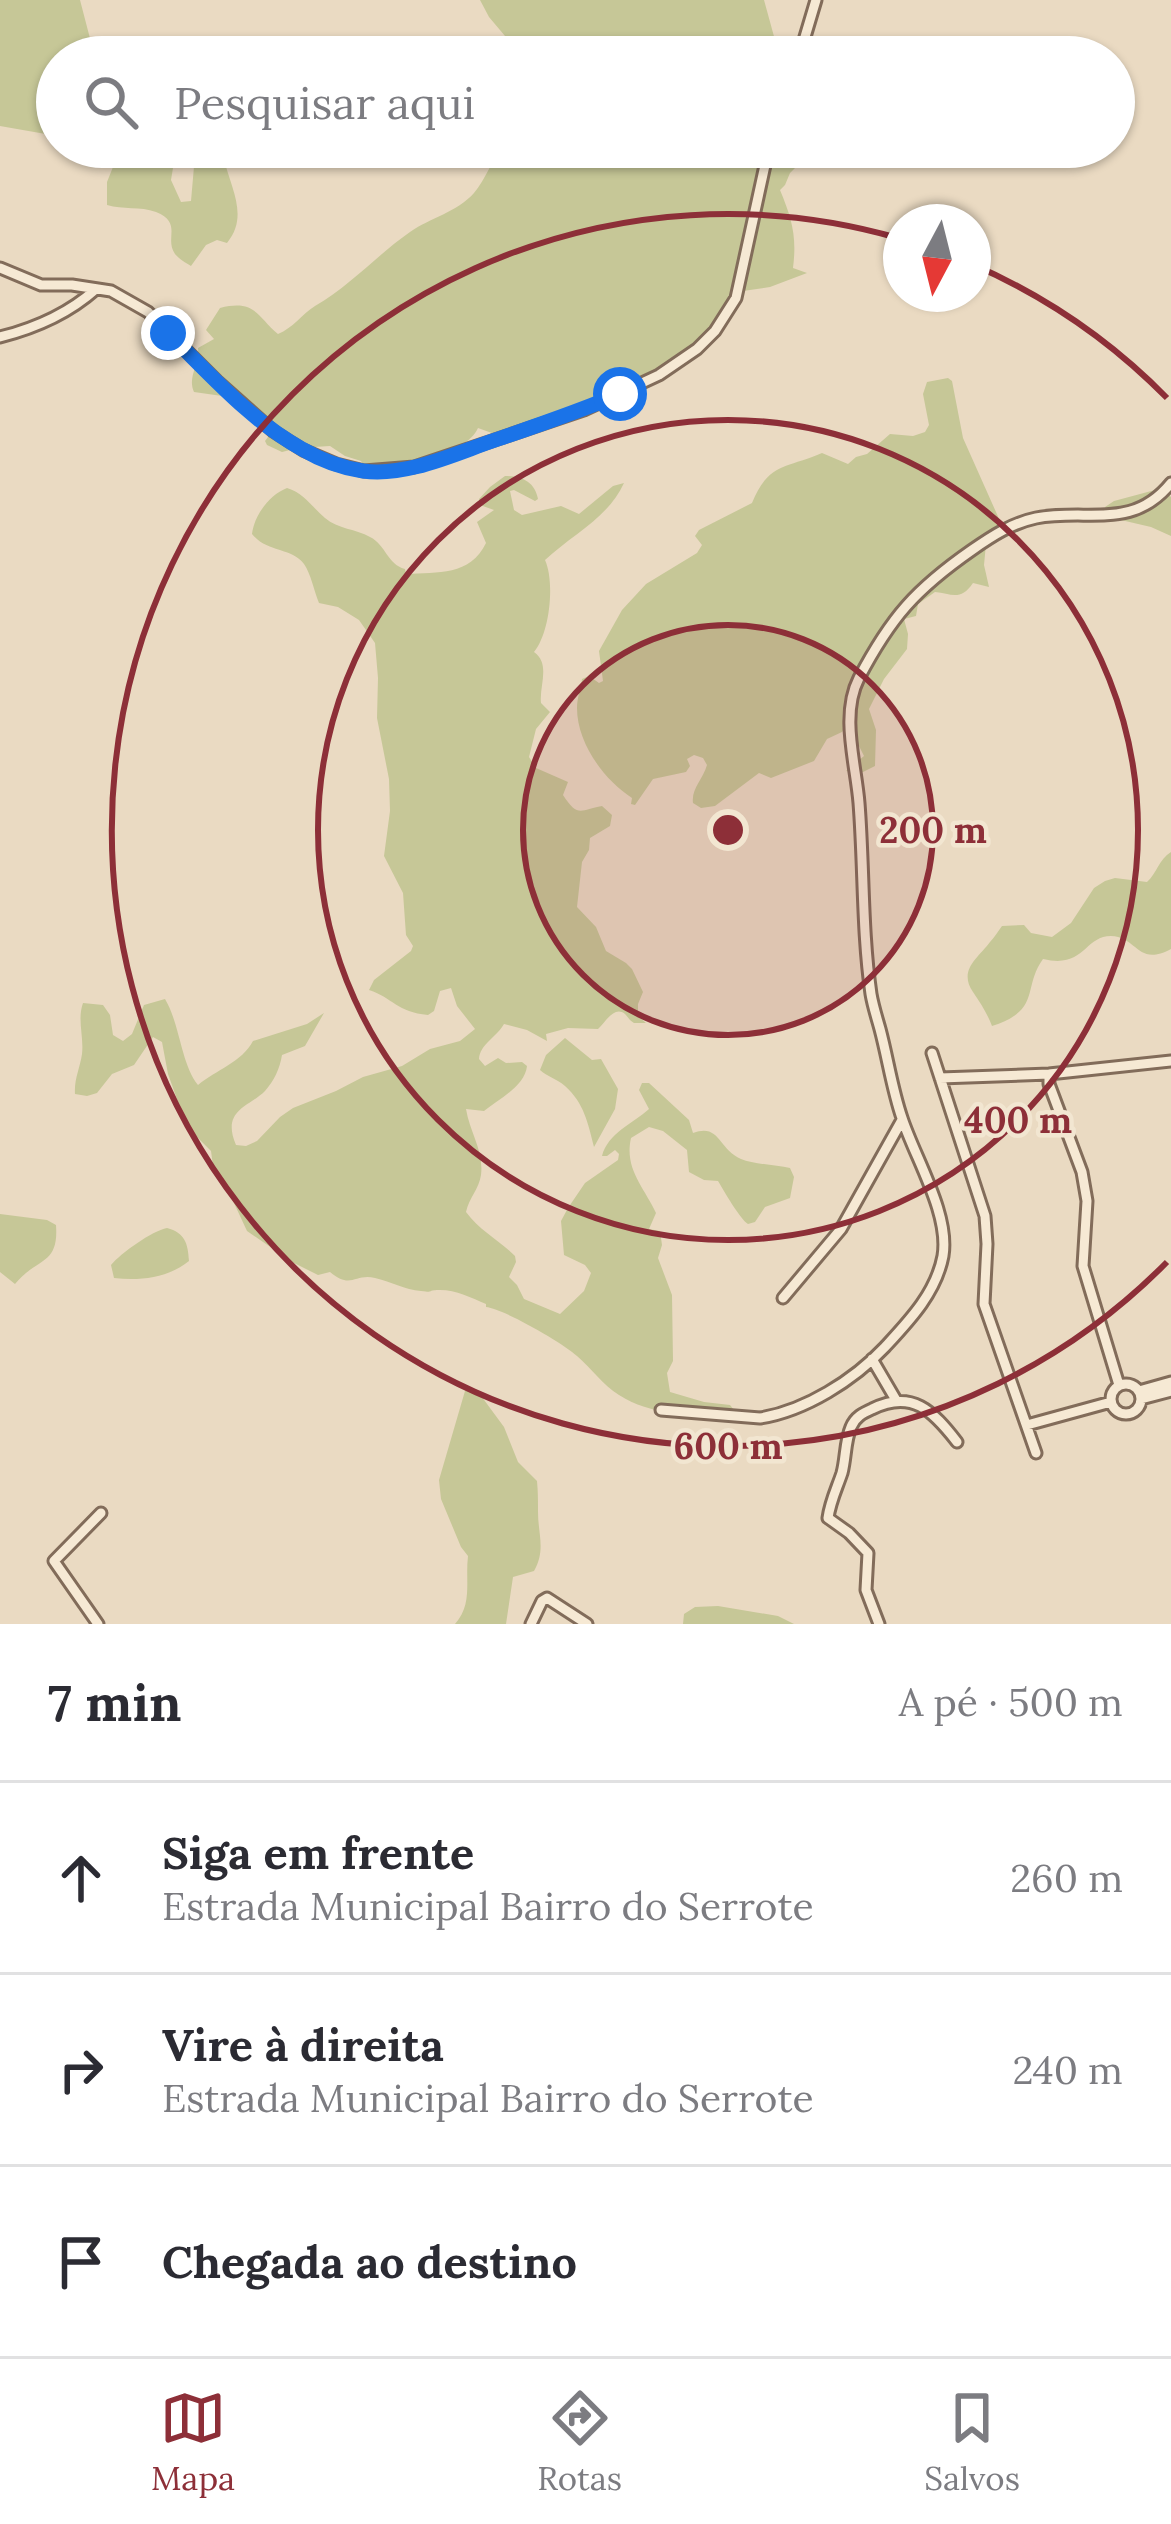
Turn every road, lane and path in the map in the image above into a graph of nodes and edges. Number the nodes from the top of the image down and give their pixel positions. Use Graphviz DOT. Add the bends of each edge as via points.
graph roads {
  1 [pos="816,0"];
  2 [pos="805,36"];
  3 [pos="764,168"];
  4 [pos="0,268"];
  5 [pos="96,289"];
  6 [pos="0,337"];
  7 [pos="1171,483"];
  8 [pos="932,1053"];
  9 [pos="1171,1061"];
  10 [pos="1049,1074"];
  11 [pos="940,1078"];
  12 [pos="902,1120"];
  13 [pos="783,1298"];
  14 [pos="872,1359"];
  15 [pos="1118,1385"];
  16 [pos="1171,1387"];
  17 [pos="1140,1395"];
  18 [pos="896,1400"];
  19 [pos="1111,1402"];
  20 [pos="662,1410"];
  21 [pos="1027,1425"];
  22 [pos="957,1442"];
  23 [pos="1036,1453"];
  24 [pos="100,1513"];
  25 [pos="98,1624"];
  26 [pos="531,1624"];
  27 [pos="587,1624"];
  28 [pos="878,1624"];
  1 -- 2 [label="street"];
  3 -- 5 [label="street" via="736,298 697,349 584,410 414,466 364,471 303,450 148,312"];
  4 -- 5 [label="street" via="41,285"];
  5 -- 6 [label="street" via="45,323"];
  7 -- 12 [label="street" via="1141,509 1042,517 995,535 908,602 856,683 850,718 871,993"];
  8 -- 11 [label="street"];
  9 -- 10 [label="street"];
  10 -- 11 [label="street"];
  10 -- 15 [label="street" via="1082,1172 1083,1266"];
  11 -- 21 [label="street" via="985,1216 984,1304"];
  12 -- 13 [label="street" via="841,1229"];
  12 -- 14 [label="street" via="944,1244 931,1289"];
  14 -- 18 [label="street"];
  14 -- 20 [label="street" via="776,1416"];
  15 -- 17 [label="street"];
  15 -- 19 [label="street"];
  16 -- 17 [label="street"];
  17 -- 19 [label="street" via="1130,1413"];
  18 -- 22 [label="street" via="924,1408"];
  18 -- 28 [label="street" via="856,1419 828,1514 866,1548 866,1589"];
  19 -- 21 [label="street"];
  21 -- 23 [label="street"];
  24 -- 25 [label="street" via="54,1561"];
  26 -- 27 [label="street" via="547,1598"];
}
